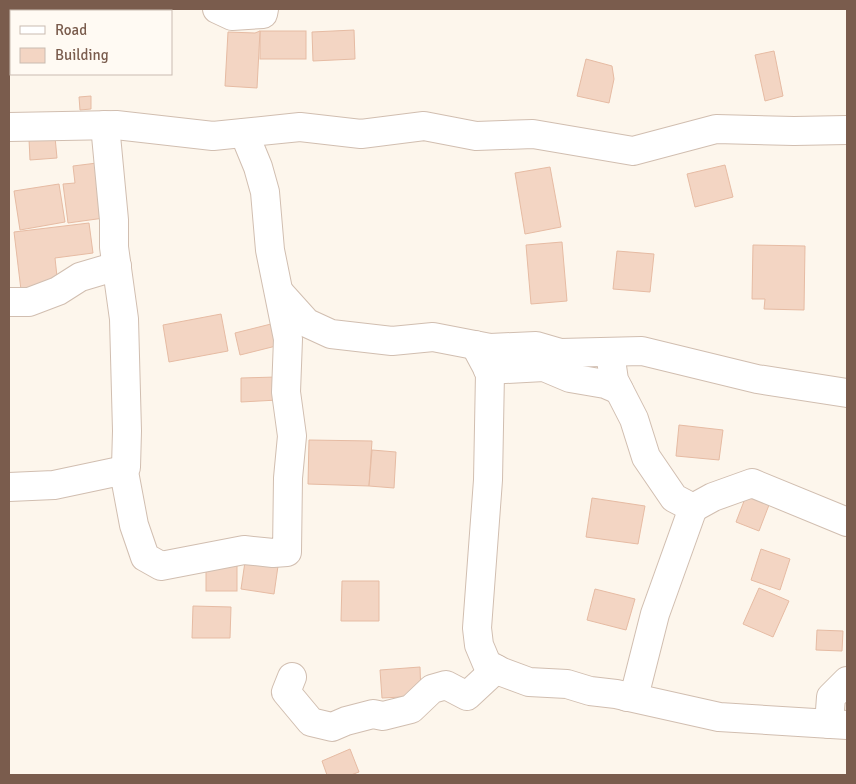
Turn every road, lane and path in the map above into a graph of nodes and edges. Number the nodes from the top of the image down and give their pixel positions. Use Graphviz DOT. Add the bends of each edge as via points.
graph roads {
  1 [pos="217,9"];
  2 [pos="264,9"];
  3 [pos="105,125"];
  4 [pos="9,127"];
  5 [pos="847,130"];
  6 [pos="244,133"];
  7 [pos="117,266"];
  8 [pos="278,292"];
  9 [pos="9,302"];
  10 [pos="475,345"];
  11 [pos="610,353"];
  12 [pos="488,370"];
  13 [pos="619,390"];
  14 [pos="847,393"];
  15 [pos="120,471"];
  16 [pos="9,487"];
  17 [pos="692,508"];
  18 [pos="847,522"];
  19 [pos="496,669"];
  20 [pos="292,677"];
  21 [pos="847,682"];
  22 [pos="627,696"];
  23 [pos="838,724"];
  1 -- 2 [label="street" via="232,16 263,14"];
  3 -- 4 [label="street"];
  3 -- 6 [label="street" via="213,136"];
  3 -- 7 [label="street"];
  5 -- 6 [label="street" via="716,129 633,151 533,134 476,136 424,126 361,134 300,127"];
  6 -- 8 [label="street" via="265,192 270,250"];
  7 -- 9 [label="street" via="80,277 58,291 29,302"];
  7 -- 15 [label="street" via="124,319 126,392 126,467"];
  8 -- 10 [label="street" via="306,323 330,334 392,342 433,337"];
  8 -- 15 [label="street" via="288,339 286,392 292,436 287,552 244,550 161,566 145,557 134,525 125,477"];
  10 -- 11 [label="street" via="490,348 536,346 560,353"];
  10 -- 12 [label="street"];
  11 -- 13 [label="street"];
  11 -- 14 [label="street" via="642,351 757,379"];
  12 -- 13 [label="street" via="544,367 570,378"];
  12 -- 19 [label="street" via="488,480 477,628 479,645 487,664"];
  13 -- 17 [label="street" via="634,419 646,457 674,498"];
  15 -- 16 [label="street" via="54,485"];
  17 -- 18 [label="street" via="752,483"];
  17 -- 22 [label="street" via="658,607 636,689"];
  19 -- 20 [label="street" via="467,696 446,685 432,688 411,709 383,716 374,714 332,727 310,722 286,692"];
  19 -- 22 [label="street" via="529,682 567,684"];
  21 -- 23 [label="street" via="831,698"];
  22 -- 23 [label="street" via="719,717"];
}
